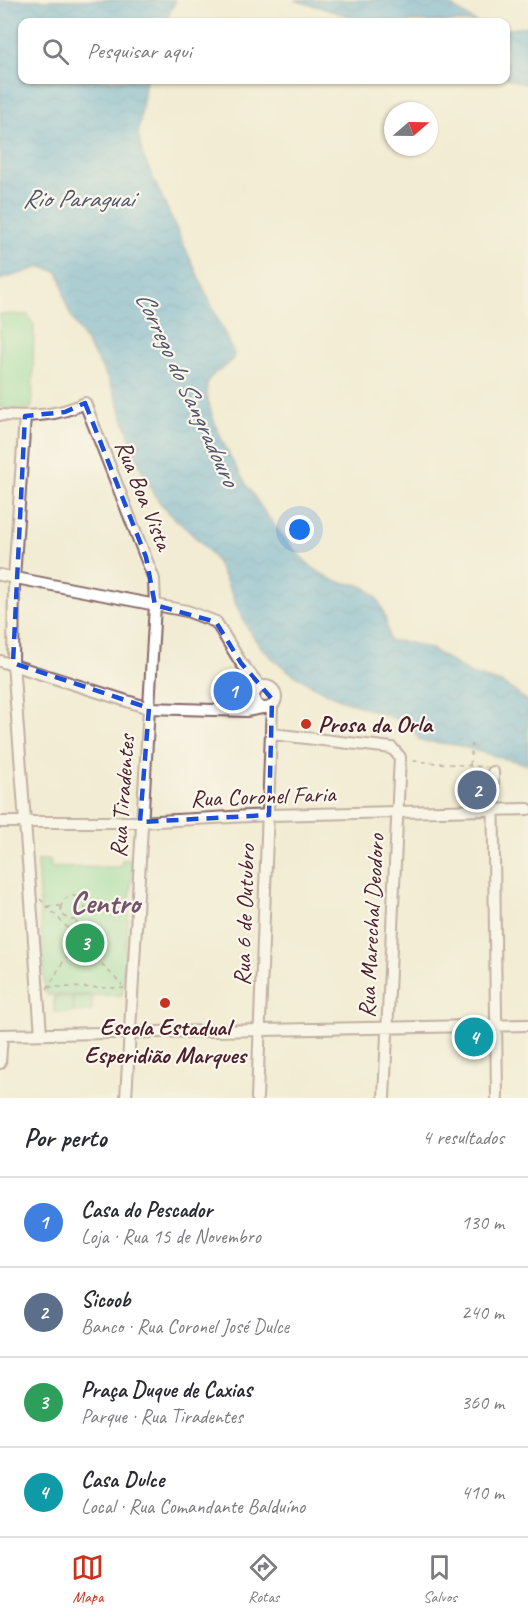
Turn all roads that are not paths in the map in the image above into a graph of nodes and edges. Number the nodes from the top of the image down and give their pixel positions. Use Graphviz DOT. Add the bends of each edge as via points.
graph roads {
  1 [pos="0,415"];
  2 [pos="25,416"];
  3 [pos="0,574"];
  4 [pos="14,578"];
  5 [pos="155,604"];
  6 [pos="0,661"];
  7 [pos="12,663"];
  8 [pos="261,687"];
  9 [pos="267,707"];
  10 [pos="149,708"];
  11 [pos="272,734"];
  12 [pos="493,772"];
  13 [pos="528,809"];
  14 [pos="495,810"];
  15 [pos="398,813"];
  16 [pos="269,815"];
  17 [pos="0,822"];
  18 [pos="26,822"];
  19 [pos="140,822"];
  20 [pos="528,1025"];
  21 [pos="386,1026"];
  22 [pos="495,1026"];
  23 [pos="260,1031"];
  24 [pos="129,1032"];
  25 [pos="41,1034"];
  26 [pos="1,1035"];
  27 [pos="0,1063"];
  28 [pos="126,1098"];
  29 [pos="257,1098"];
  30 [pos="384,1098"];
  31 [pos="497,1098"];
  1 -- 2 [label="street"];
  2 -- 4 [label="street"];
  2 -- 5 [label="street, Rua Boa Vista" via="65,412 85,403 146,556 154,579"];
  3 -- 4 [label="street"];
  4 -- 5 [label="street"];
  4 -- 7 [label="street"];
  5 -- 8 [label="street" via="216,622"];
  5 -- 10 [label="street, Rua Tiradentes"];
  6 -- 7 [label="street"];
  7 -- 10 [label="street"];
  7 -- 18 [label="street"];
  8 -- 9 [label="street" via="254,696 256,703"];
  8 -- 9 [label="street" via="269,687 276,697"];
  9 -- 10 [label="street" via="246,711"];
  9 -- 11 [label="street, Rua 6 de Outubro"];
  10 -- 19 [label="street, Rua Tiradentes"];
  11 -- 15 [label="street, Rua Marechal Deodoro" via="392,748 400,757"];
  11 -- 16 [label="street, Rua 6 de Outubro"];
  12 -- 14 [label="street"];
  13 -- 14 [label="street, Rua Coronel Faria"];
  14 -- 15 [label="street, Rua Coronel Faria"];
  14 -- 22 [label="street"];
  15 -- 16 [label="street, Rua Coronel Faria"];
  15 -- 21 [label="street, Rua Marechal Deodoro"];
  16 -- 19 [label="street, Rua Coronel Faria"];
  16 -- 23 [label="street, Rua 6 de Outubro"];
  17 -- 18 [label="street, Rua Coronel Faria"];
  18 -- 19 [label="street, Rua Coronel Faria"];
  18 -- 25 [label="street"];
  19 -- 24 [label="street, Rua Tiradentes"];
  20 -- 22 [label="street"];
  21 -- 22 [label="street"];
  21 -- 23 [label="street"];
  21 -- 30 [label="street, Rua Marechal Deodoro"];
  22 -- 31 [label="street"];
  23 -- 24 [label="street"];
  23 -- 29 [label="street, Rua 6 de Outubro"];
  24 -- 25 [label="street"];
  24 -- 28 [label="street, Rua Tiradentes"];
  25 -- 26 [label="street"];
  26 -- 27 [label="street"];
}
